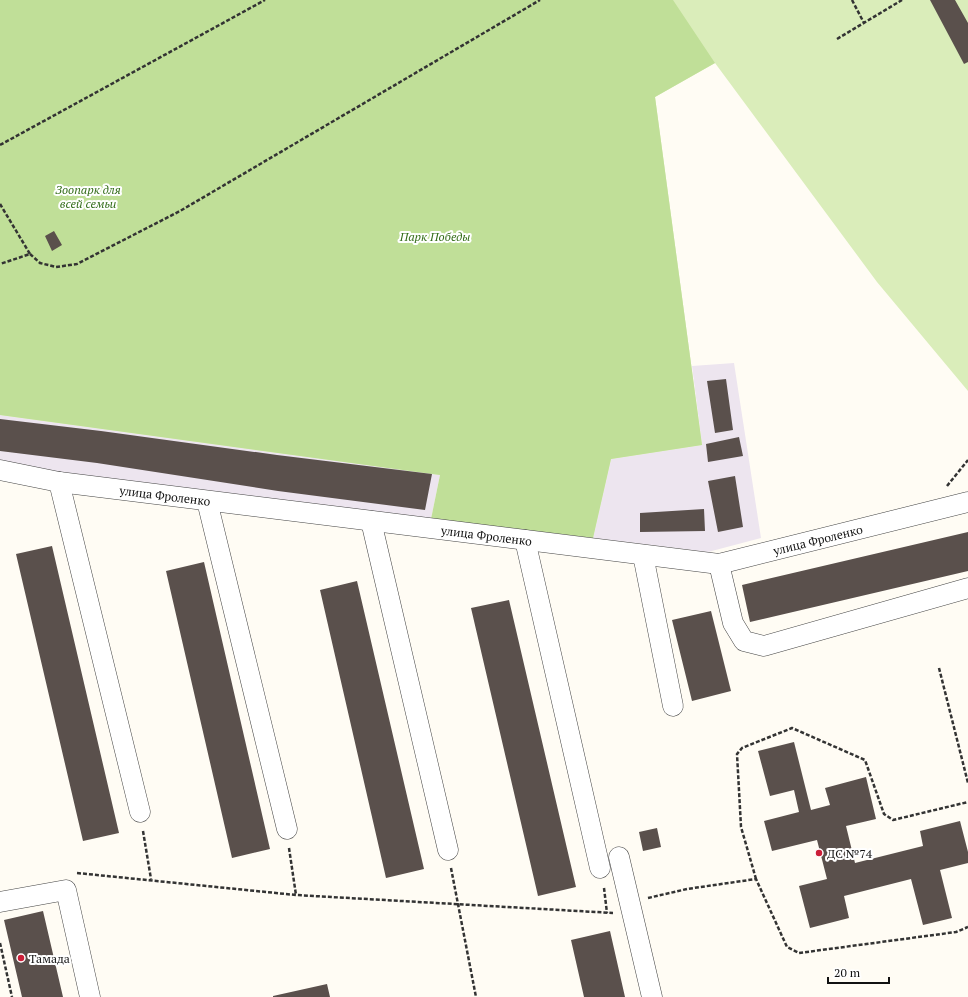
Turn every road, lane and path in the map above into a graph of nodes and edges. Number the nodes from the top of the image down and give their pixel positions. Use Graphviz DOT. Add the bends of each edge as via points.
graph roads {
  1 [pos="265,0"];
  2 [pos="540,0"];
  3 [pos="852,0"];
  4 [pos="902,0"];
  5 [pos="864,23"];
  6 [pos="837,39"];
  7 [pos="0,145"];
  8 [pos="0,204"];
  9 [pos="30,254"];
  10 [pos="0,264"];
  11 [pos="0,470"];
  12 [pos="59,482"];
  13 [pos="207,501"];
  14 [pos="968,502"];
  15 [pos="371,521"];
  16 [pos="525,540"];
  17 [pos="643,555"];
  18 [pos="719,564"];
  19 [pos="968,588"];
  20 [pos="939,668"];
  21 [pos="673,706"];
  22 [pos="968,783"];
  23 [pos="968,802"];
  24 [pos="140,812"];
  25 [pos="287,829"];
  26 [pos="448,850"];
  27 [pos="619,857"];
  28 [pos="600,868"];
  29 [pos="72,872"];
  30 [pos="756,879"];
  31 [pos="151,880"];
  32 [pos="296,895"];
  33 [pos="0,902"];
  34 [pos="457,904"];
  35 [pos="632,908"];
  36 [pos="607,913"];
  37 [pos="968,927"];
  38 [pos="0,943"];
  39 [pos="12,997"];
  40 [pos="90,997"];
  41 [pos="476,997"];
  42 [pos="652,997"];
  1 -- 7 [label="path"];
  2 -- 9 [label="path" via="180,211 77,264 56,267 40,263"];
  3 -- 5 [label="path"];
  4 -- 5 [label="path"];
  5 -- 6 [label="path"];
  8 -- 9 [label="path"];
  9 -- 10 [label="path"];
  11 -- 12 [label="street, улица Фроленко"];
  12 -- 13 [label="street, улица Фроленко"];
  12 -- 24 [label="street"];
  13 -- 15 [label="street, улица Фроленко"];
  13 -- 25 [label="street"];
  14 -- 18 [label="street, улица Фроленко"];
  15 -- 16 [label="street, улица Фроленко"];
  15 -- 26 [label="street"];
  16 -- 17 [label="street, улица Фроленко"];
  16 -- 28 [label="street"];
  17 -- 18 [label="street, улица Фроленко"];
  17 -- 21 [label="street"];
  18 -- 19 [label="street" via="733,623 744,641 764,646"];
  20 -- 22 [label="path"];
  23 -- 30 [label="path" via="893,820 884,814 865,760 792,728 742,748 737,754 741,827"];
  24 -- 31 [label="path"];
  25 -- 32 [label="path"];
  26 -- 34 [label="path"];
  27 -- 35 [label="street"];
  28 -- 36 [label="path"];
  29 -- 31 [label="path"];
  30 -- 35 [label="path" via="686,889"];
  30 -- 37 [label="path" via="787,947 799,953 956,932"];
  31 -- 32 [label="path"];
  32 -- 34 [label="path"];
  33 -- 40 [label="street" via="66,890"];
  34 -- 36 [label="path"];
  34 -- 41 [label="path"];
  35 -- 36 [label="path"];
  35 -- 42 [label="street"];
  38 -- 39 [label="path"];
}
